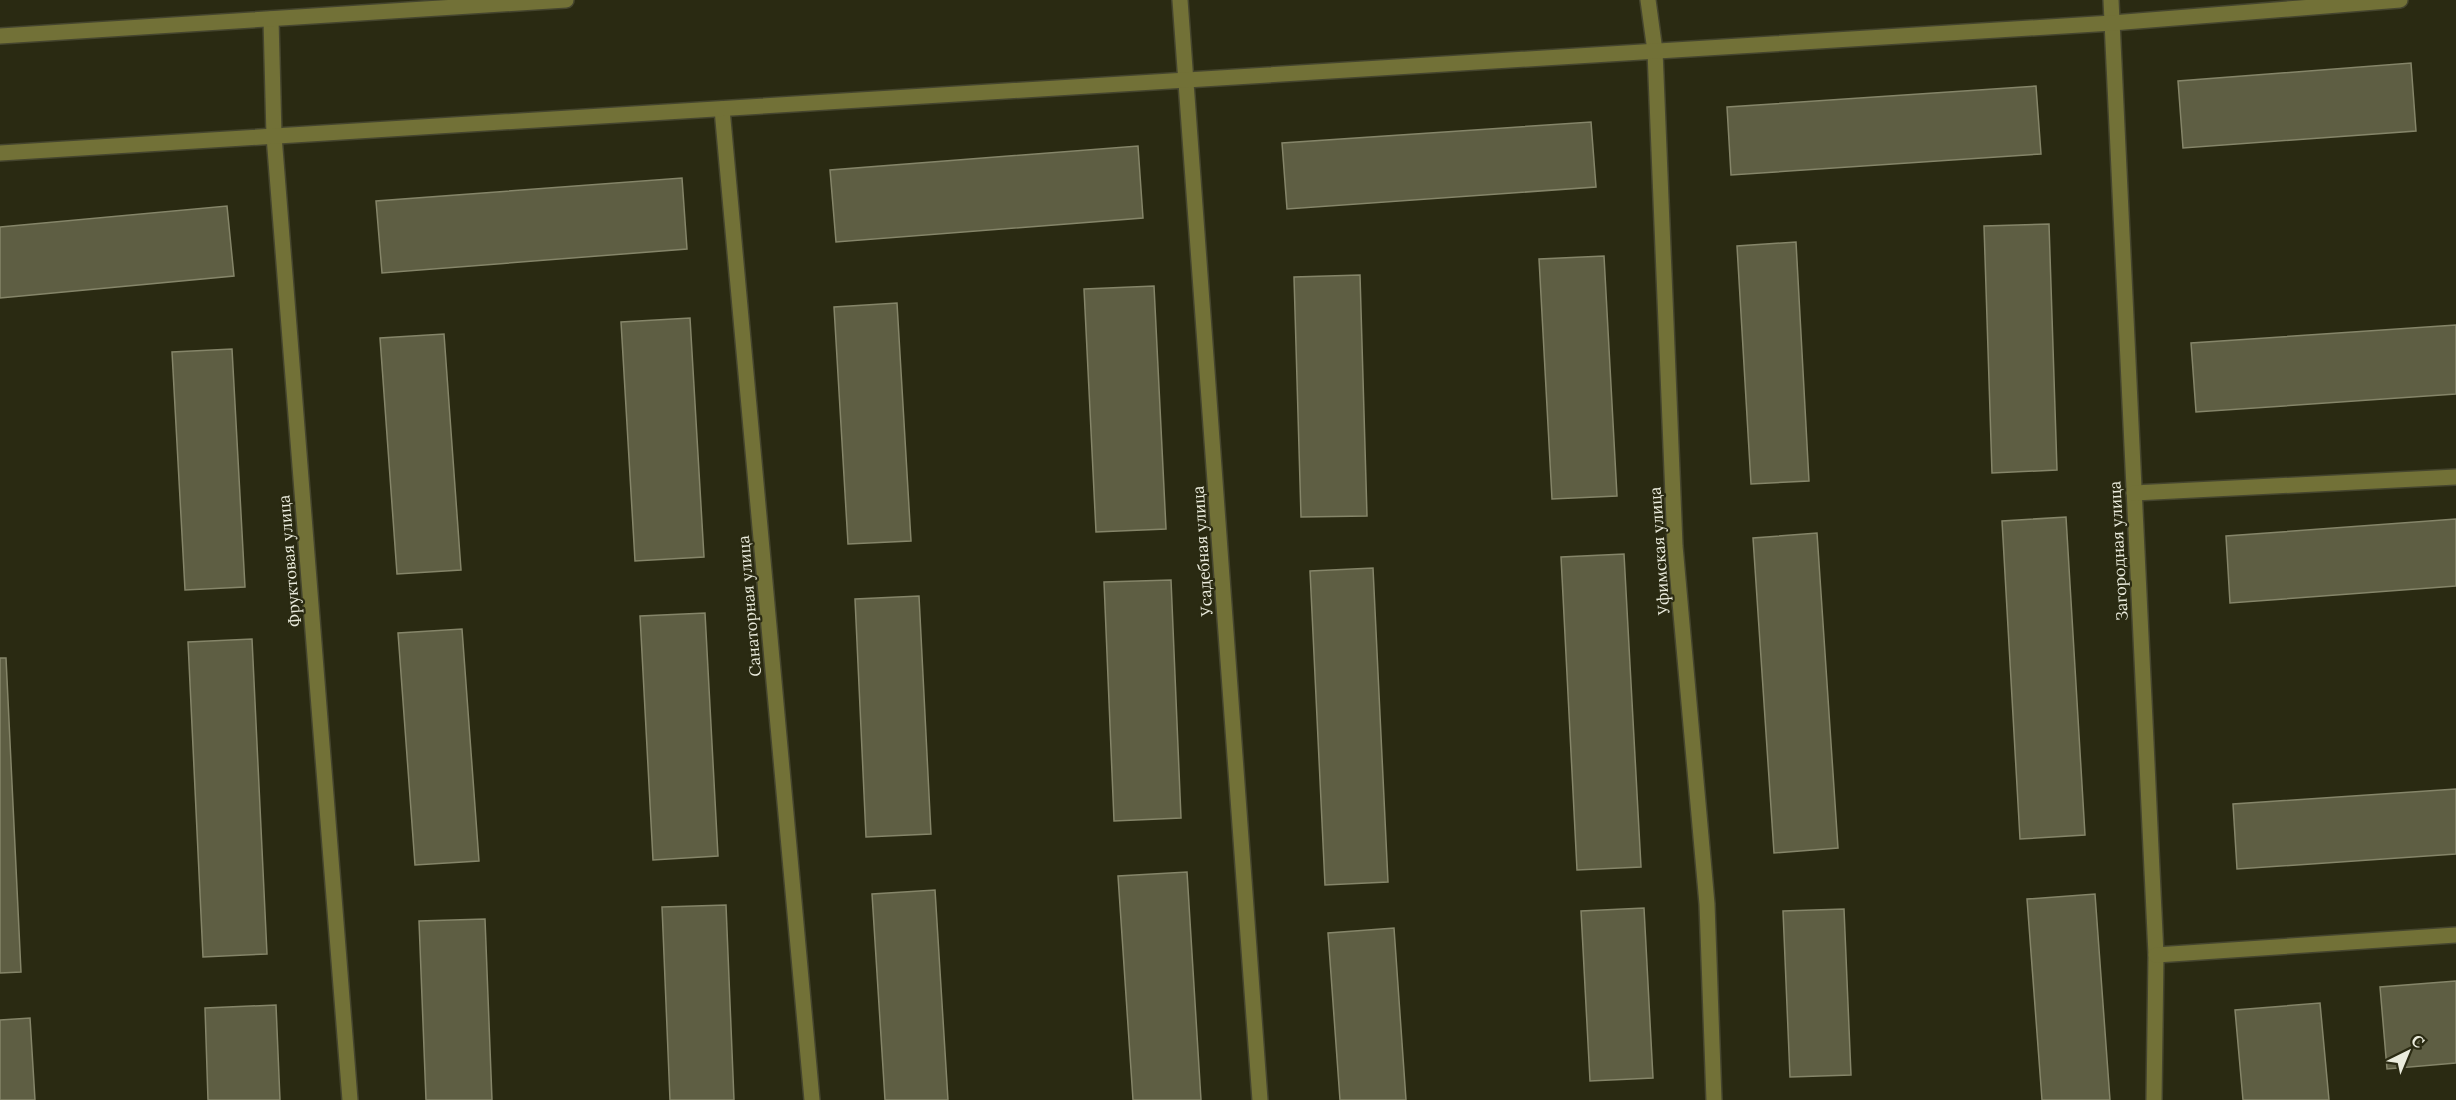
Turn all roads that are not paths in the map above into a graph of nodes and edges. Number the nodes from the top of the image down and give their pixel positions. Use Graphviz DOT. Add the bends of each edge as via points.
graph roads {
  1 [pos="566,0"];
  2 [pos="1179,0"];
  3 [pos="1648,0"];
  4 [pos="2111,0"];
  5 [pos="2400,0"];
  6 [pos="271,19"];
  7 [pos="2112,23"];
  8 [pos="0,36"];
  9 [pos="1655,51"];
  10 [pos="1186,80"];
  11 [pos="722,109"];
  12 [pos="274,136"];
  13 [pos="0,153"];
  14 [pos="2456,477"];
  15 [pos="2134,493"];
  16 [pos="2456,935"];
  17 [pos="2156,955"];
  18 [pos="350,1100"];
  19 [pos="812,1100"];
  20 [pos="1260,1100"];
  21 [pos="1714,1100"];
  22 [pos="2154,1100"];
  1 -- 6 [label="street"];
  2 -- 10 [label="street, Усадебная улица"];
  3 -- 9 [label="street, Уфимская улица"];
  4 -- 7 [label="street, Загородная улица"];
  5 -- 7 [label="street"];
  6 -- 8 [label="street"];
  6 -- 12 [label="street, Фруктовая улица"];
  7 -- 9 [label="street"];
  7 -- 15 [label="street, Загородная улица"];
  9 -- 10 [label="street"];
  9 -- 21 [label="street, Уфимская улица" via="1676,546 1707,904"];
  10 -- 11 [label="street"];
  10 -- 20 [label="street, Усадебная улица"];
  11 -- 12 [label="street"];
  11 -- 19 [label="street, Санаторная улица"];
  12 -- 13 [label="street"];
  12 -- 18 [label="street, Фруктовая улица"];
  14 -- 15 [label="street"];
  15 -- 17 [label="street, Загородная улица"];
  16 -- 17 [label="street"];
  17 -- 22 [label="street, Загородная улица"];
}
